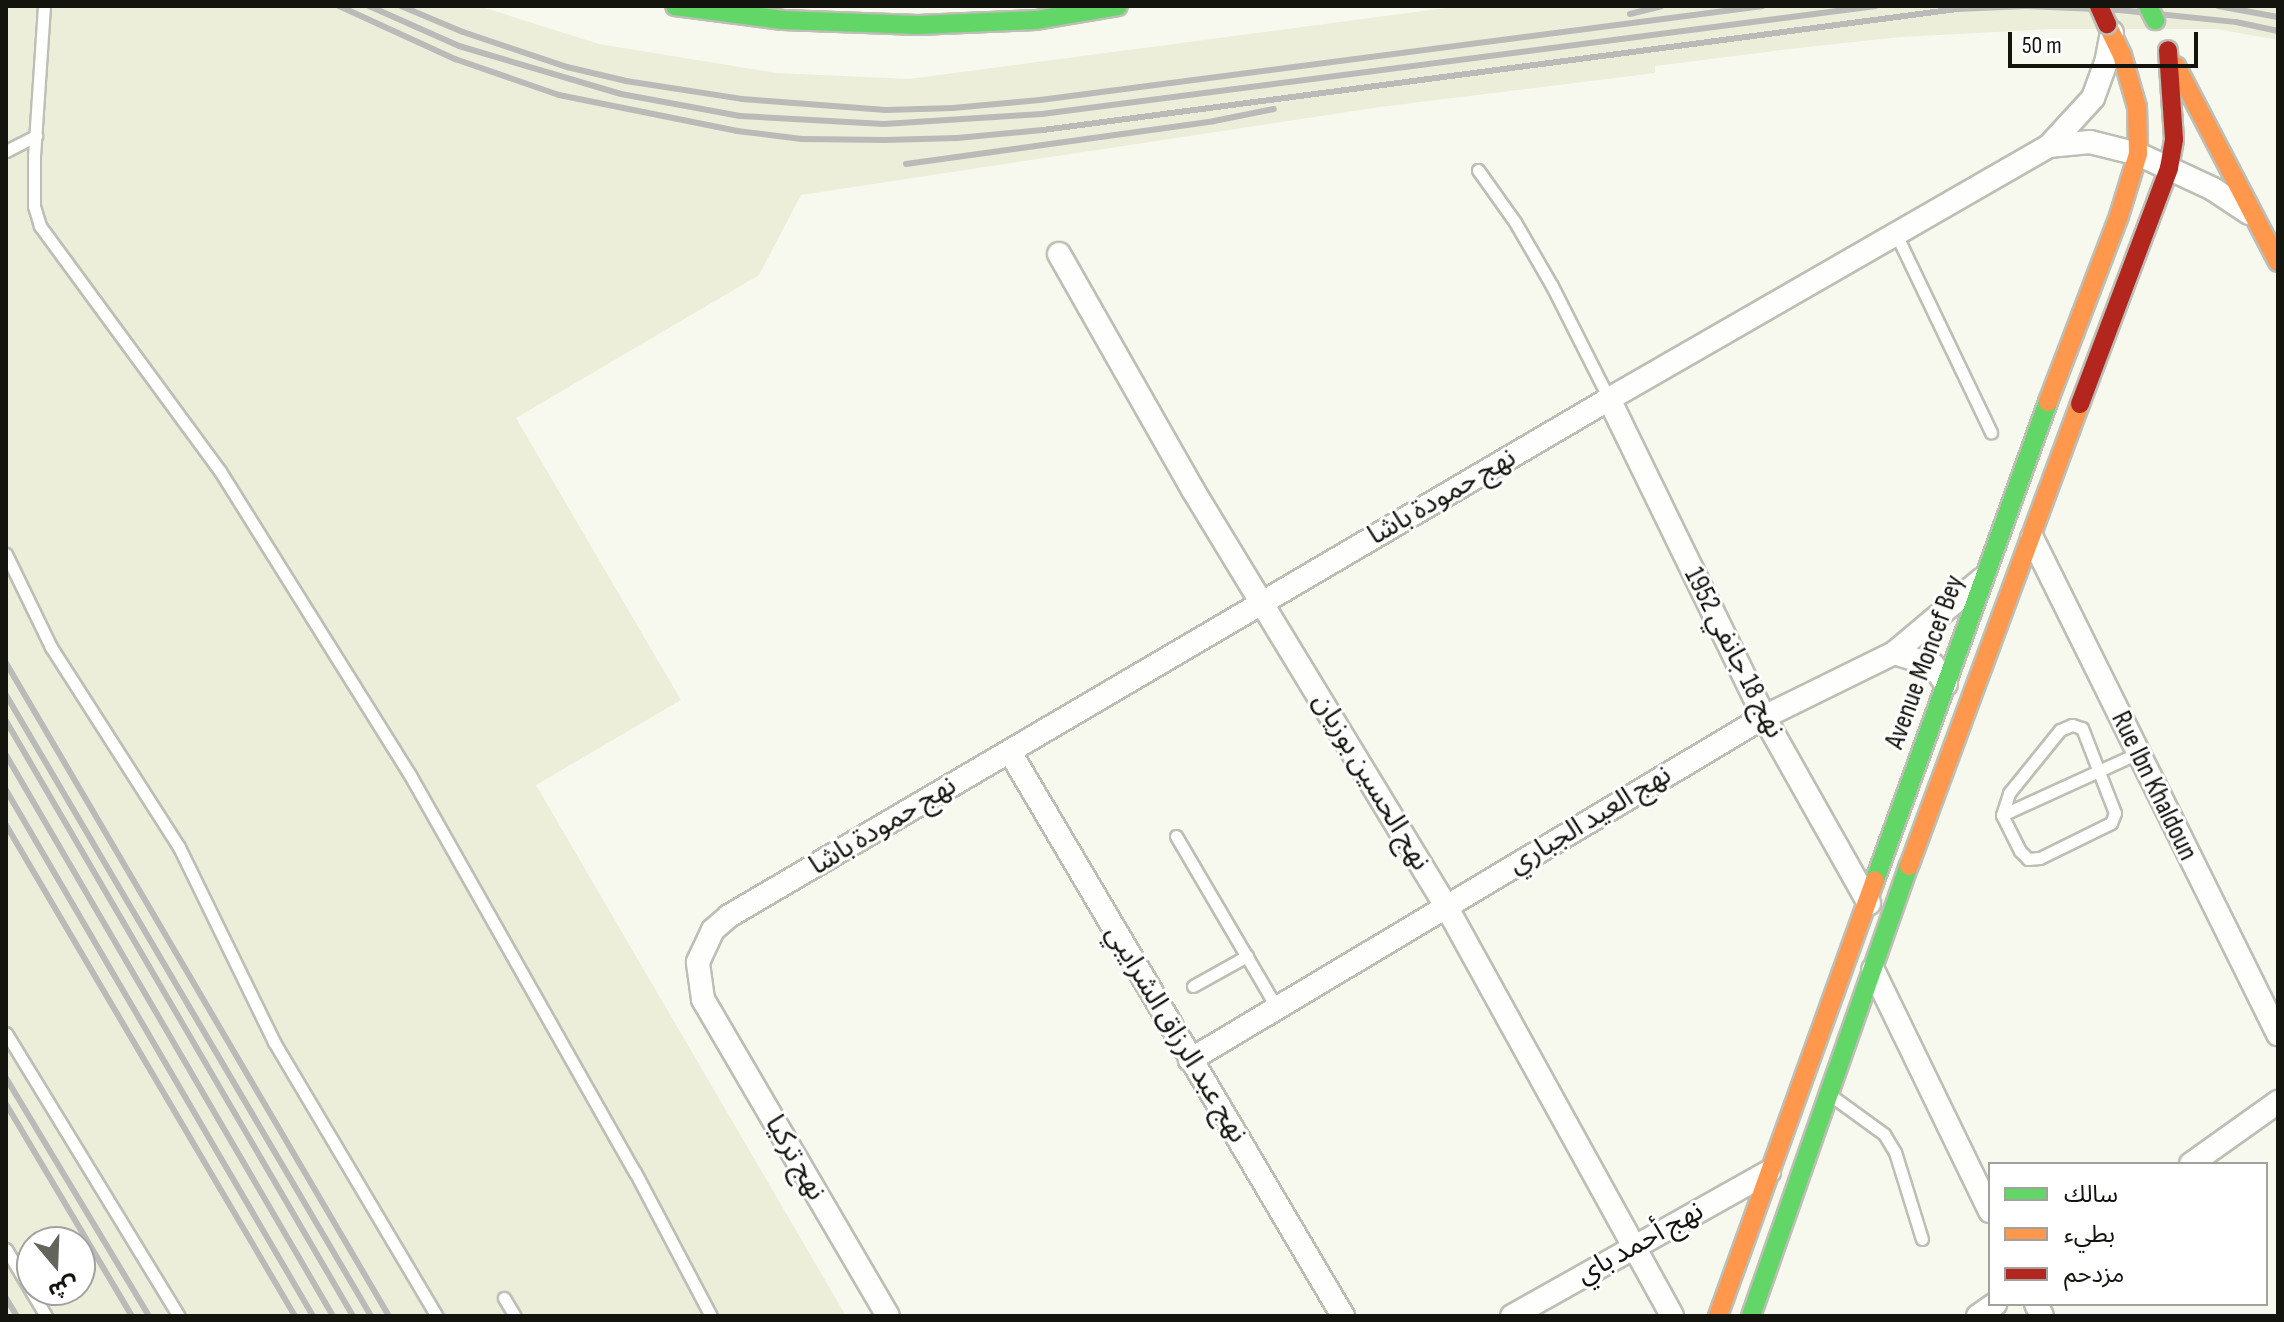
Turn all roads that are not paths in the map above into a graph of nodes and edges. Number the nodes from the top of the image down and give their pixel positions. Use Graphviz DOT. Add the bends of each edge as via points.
graph roads {
  1 [pos="44,6"];
  2 [pos="675,6"];
  3 [pos="1118,6"];
  4 [pos="2099,6"];
  5 [pos="2152,13"];
  6 [pos="2109,29"];
  7 [pos="2166,45"];
  8 [pos="36,136"];
  9 [pos="2049,146"];
  10 [pos="6,151"];
  11 [pos="2138,154"];
  12 [pos="2169,168"];
  13 [pos="1478,170"];
  14 [pos="2253,218"];
  15 [pos="1896,234"];
  16 [pos="1059,254"];
  17 [pos="2278,262"];
  18 [pos="1609,399"];
  19 [pos="1991,432"];
  20 [pos="2032,538"];
  21 [pos="6,554"];
  22 [pos="1985,577"];
  23 [pos="1263,601"];
  24 [pos="1894,653"];
  25 [pos="1946,684"];
  26 [pos="1764,717"];
  27 [pos="1010,752"];
  28 [pos="2138,753"];
  29 [pos="2102,772"];
  30 [pos="2002,815"];
  31 [pos="1176,836"];
  32 [pos="1869,903"];
  33 [pos="1446,906"];
  34 [pos="1247,956"];
  35 [pos="1873,970"];
  36 [pos="1193,986"];
  37 [pos="703,999"];
  38 [pos="1277,1008"];
  39 [pos="6,1033"];
  40 [pos="2278,1034"];
  41 [pos="1190,1060"];
  42 [pos="1829,1094"];
  43 [pos="2278,1102"];
  44 [pos="2194,1162"];
  45 [pos="1769,1172"];
  46 [pos="1988,1207"];
  47 [pos="1922,1239"];
  48 [pos="1635,1245"];
  49 [pos="6,1249"];
  50 [pos="504,1298"];
  51 [pos="46,1316"];
  52 [pos="179,1316"];
  53 [pos="437,1316"];
  54 [pos="515,1316"];
  55 [pos="711,1316"];
  56 [pos="888,1316"];
  57 [pos="1343,1316"];
  58 [pos="1512,1316"];
  59 [pos="1672,1316"];
  60 [pos="1718,1316"];
  61 [pos="1751,1316"];
  1 -- 8 [label="lane"];
  2 -- 3 [label="main road" via="783,20 918,25 1036,20"];
  4 -- 6 [label="main road, Avenue Moncef Bey, bridge"];
  5 -- 7 [label="main road"];
  6 -- 9 [label="street" via="2093,98"];
  6 -- 11 [label="main road, Avenue Moncef Bey" via="2137,107"];
  7 -- 12 [label="main road, Avenue Moncef Bey" via="2174,139"];
  7 -- 14 [label="main road"];
  8 -- 10 [label="lane"];
  8 -- 55 [label="lane" via="34,206 40,226 220,471 410,775"];
  9 -- 11 [label="street, نهج حمودة باشا" via="2090,142"];
  9 -- 15 [label="street, نهج حمودة باشا"];
  11 -- 12 [label="street, نهج حمودة باشا"];
  11 -- 22 [label="main road, Avenue Moncef Bey"];
  12 -- 14 [label="street, نهج حمودة باشا" via="2213,189"];
  12 -- 20 [label="main road, Avenue Moncef Bey"];
  13 -- 18 [label="lane" via="1545,273"];
  14 -- 17 [label="main road"];
  15 -- 18 [label="street, نهج حمودة باشا"];
  15 -- 19 [label="lane"];
  16 -- 23 [label="street, نهج الحسين بوزيان" via="1193,490"];
  18 -- 23 [label="street, نهج حمودة باشا"];
  18 -- 26 [label="street, نهج 18 جانفي 1952"];
  20 -- 28 [label="street, Rue Ibn Khaldoun"];
  20 -- 35 [label="main road, Avenue Moncef Bey"];
  21 -- 53 [label="lane" via="51,647 179,847 274,1042"];
  22 -- 24 [label="street, نهج العيد الجباري"];
  22 -- 25 [label="main road, Avenue Moncef Bey"];
  23 -- 27 [label="street, نهج حمودة باشا"];
  23 -- 33 [label="street, نهج الحسين بوزيان"];
  24 -- 25 [label="street" via="1933,665"];
  24 -- 26 [label="street, نهج العيد الجباري"];
  25 -- 32 [label="main road, Avenue Moncef Bey"];
  26 -- 32 [label="street, نهج 18 جانفي 1952"];
  26 -- 33 [label="street, نهج العيد الجباري"];
  27 -- 37 [label="street, نهج حمودة باشا" via="729,916 713,930 698,962"];
  27 -- 41 [label="street, نهج عبد الرزاق الشرايبي"];
  28 -- 29 [label="lane"];
  28 -- 40 [label="street, Rue Ibn Khaldoun"];
  29 -- 30 [label="lane"];
  29 -- 30 [label="lane" via="2082,728 2060,730 2009,793"];
  29 -- 30 [label="lane" via="2115,813 2111,823 2040,858 2028,859 2020,851"];
  31 -- 34 [label="lane"];
  32 -- 45 [label="main road, Avenue Moncef Bey"];
  33 -- 38 [label="street, نهج العيد الجباري"];
  33 -- 48 [label="street, نهج الحسين بوزيان"];
  34 -- 36 [label="lane"];
  34 -- 38 [label="lane"];
  35 -- 42 [label="main road, Avenue Moncef Bey"];
  35 -- 46 [label="street"];
  37 -- 56 [label="street, نهج تركيا"];
  38 -- 41 [label="street, نهج العيد الجباري"];
  39 -- 52 [label="lane"];
  41 -- 57 [label="street, نهج عبد الرزاق الشرايبي"];
  42 -- 47 [label="lane" via="1884,1134 1904,1174"];
  42 -- 61 [label="main road, Avenue Moncef Bey"];
  43 -- 44 [label="street"];
  45 -- 48 [label="street, نهج أحمد باي"];
  45 -- 60 [label="main road, Avenue Moncef Bey"];
  48 -- 58 [label="street, نهج أحمد باي"];
  48 -- 59 [label="street, نهج الحسين بوزيان"];
  49 -- 51 [label="lane"];
  50 -- 54 [label="lane"];
}
